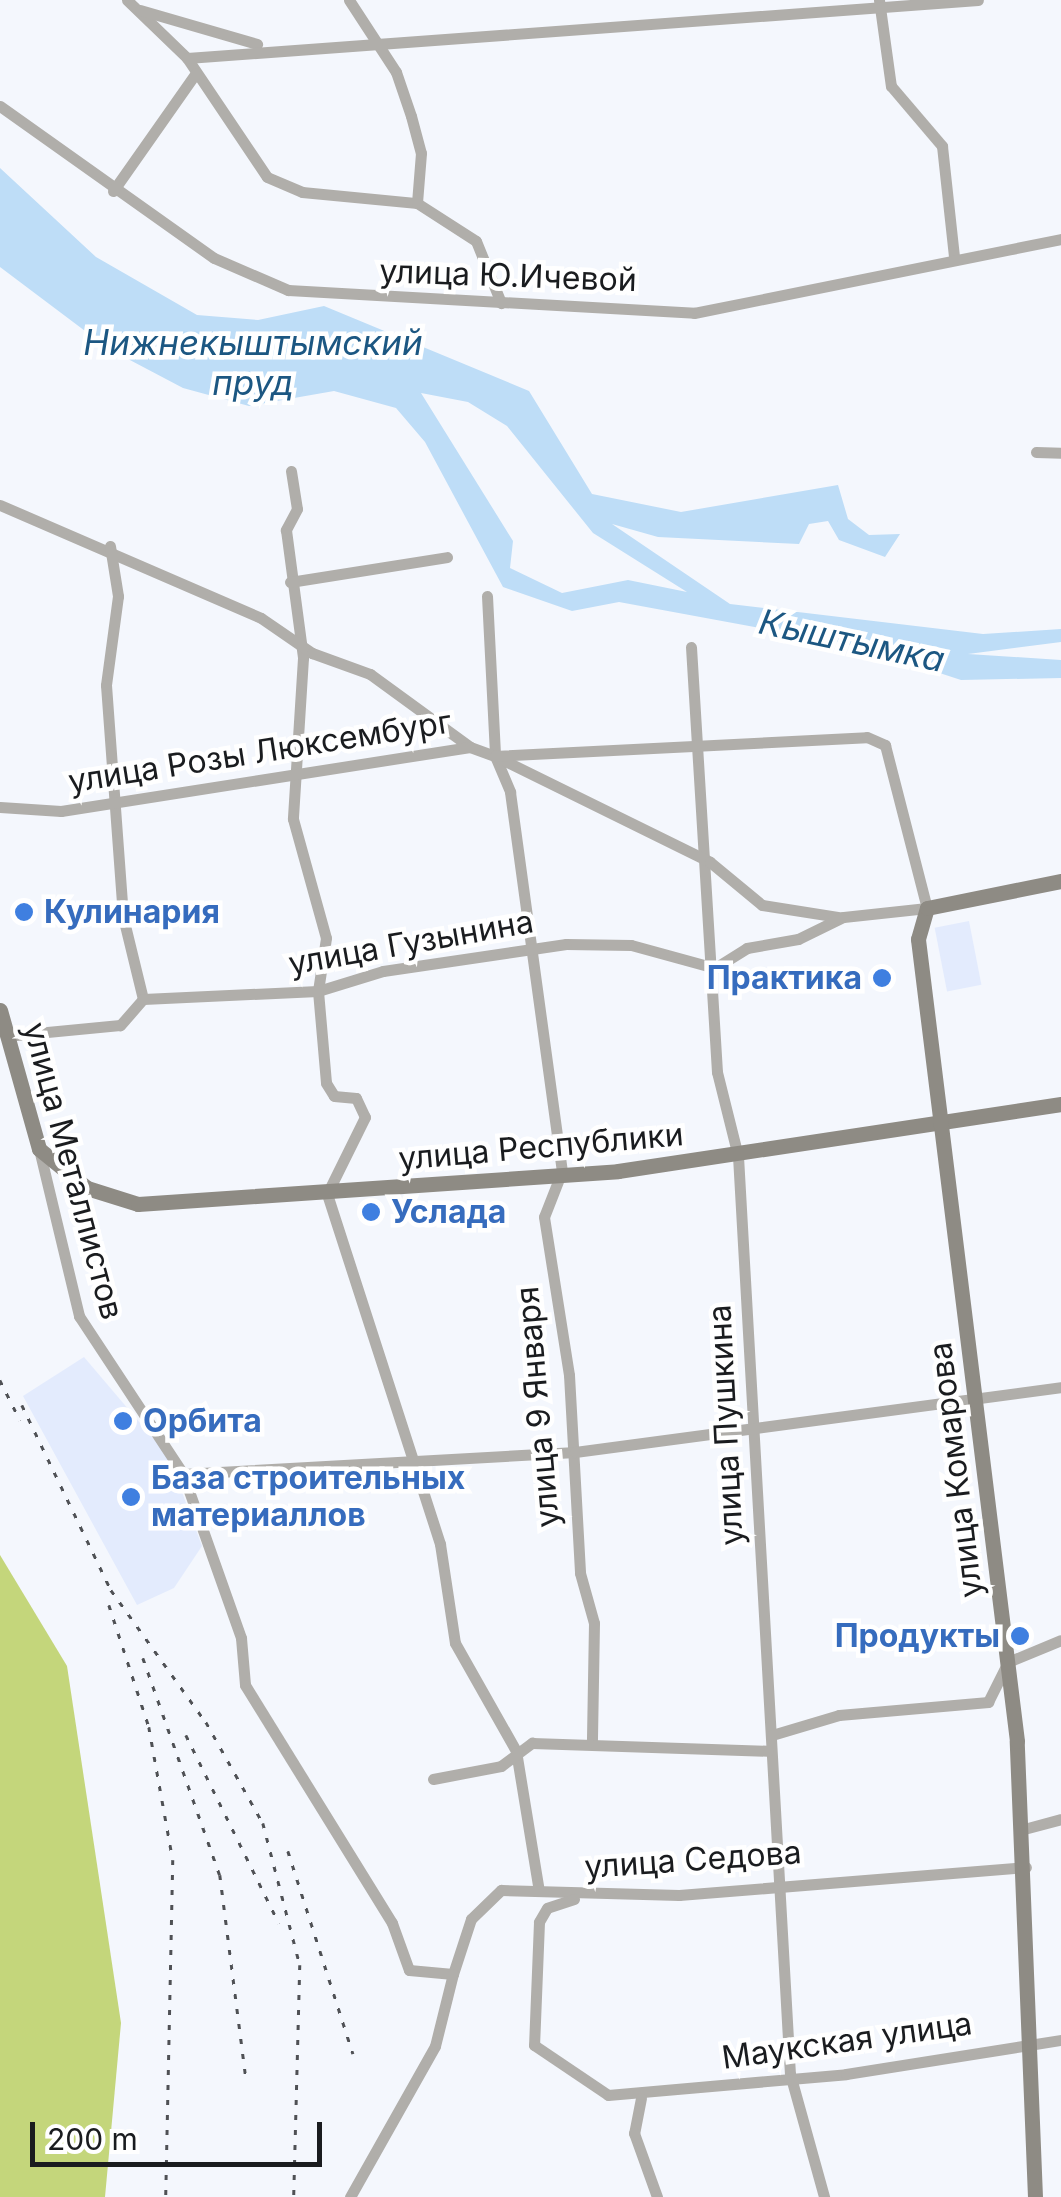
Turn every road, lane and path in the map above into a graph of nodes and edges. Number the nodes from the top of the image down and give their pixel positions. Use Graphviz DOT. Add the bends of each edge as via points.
graph roads {
  1 [pos="350,0"];
  2 [pos="978,0"];
  3 [pos="128,2"];
  4 [pos="880,6"];
  5 [pos="379,43"];
  6 [pos="266,46"];
  7 [pos="187,58"];
  8 [pos="196,72"];
  9 [pos="0,106"];
  10 [pos="114,191"];
  11 [pos="417,203"];
  12 [pos="1061,239"];
  13 [pos="954,257"];
  14 [pos="501,304"];
  15 [pos="1036,452"];
  16 [pos="1061,453"];
  17 [pos="291,472"];
  18 [pos="0,505"];
  19 [pos="110,546"];
  20 [pos="447,556"];
  21 [pos="290,582"];
  22 [pos="487,596"];
  23 [pos="295,642"];
  24 [pos="691,647"];
  25 [pos="698,742"];
  26 [pos="884,746"];
  27 [pos="470,747"];
  28 [pos="495,756"];
  29 [pos="300,779"];
  30 [pos="115,803"];
  31 [pos="0,806"];
  32 [pos="710,862"];
  33 [pos="1061,881"];
  34 [pos="928,908"];
  35 [pos="843,917"];
  36 [pos="530,950"];
  37 [pos="716,968"];
  38 [pos="318,992"];
  39 [pos="143,999"];
  40 [pos="0,1010"];
  41 [pos="6,1036"];
  42 [pos="1061,1104"];
  43 [pos="944,1122"];
  44 [pos="39,1149"];
  45 [pos="738,1156"];
  46 [pos="562,1171"];
  47 [pos="328,1194"];
  48 [pos="1061,1387"];
  49 [pos="974,1397"];
  50 [pos="754,1430"];
  51 [pos="575,1452"];
  52 [pos="410,1462"];
  53 [pos="183,1474"];
  54 [pos="1061,1640"];
  55 [pos="1008,1662"];
  56 [pos="772,1736"];
  57 [pos="592,1742"];
  58 [pos="516,1751"];
  59 [pos="768,1752"];
  60 [pos="433,1779"];
  61 [pos="1061,1818"];
  62 [pos="1024,1828"];
  63 [pos="1026,1867"];
  64 [pos="774,1882"];
  65 [pos="538,1886"];
  66 [pos="577,1898"];
  67 [pos="453,1974"];
  68 [pos="1061,2040"];
  69 [pos="1029,2044"];
  70 [pos="790,2074"];
  71 [pos="642,2098"];
  72 [pos="350,2197"];
  73 [pos="656,2197"];
  74 [pos="824,2197"];
  75 [pos="1035,2197"];
  1 -- 5 [label="street"];
  2 -- 4 [label="street"];
  3 -- 6 [label="street"];
  3 -- 7 [label="street"];
  4 -- 5 [label="street"];
  4 -- 13 [label="street" via="892,86 942,146"];
  5 -- 6 [label="street"];
  5 -- 11 [label="street" via="421,153"];
  6 -- 7 [label="street"];
  7 -- 8 [label="street"];
  8 -- 10 [label="street"];
  8 -- 11 [label="street" via="266,176 302,192"];
  9 -- 10 [label="street, улица Ю.Ичевой"];
  10 -- 14 [label="street, улица Ю.Ичевой" via="214,258 288,290"];
  11 -- 14 [label="street" via="476,241"];
  12 -- 13 [label="street, улица Ю.Ичевой"];
  13 -- 14 [label="street, улица Ю.Ичевой" via="694,313"];
  15 -- 16 [label="street"];
  17 -- 21 [label="street"];
  18 -- 19 [label="street" via="41,530"];
  19 -- 23 [label="street"];
  19 -- 30 [label="street"];
  20 -- 21 [label="street"];
  21 -- 23 [label="street"];
  22 -- 28 [label="street, улица 9 Января"];
  23 -- 27 [label="street" via="370,674"];
  23 -- 29 [label="street"];
  24 -- 25 [label="street, улица Пушкина"];
  25 -- 26 [label="street, улица Розы Люксембург" via="867,737"];
  25 -- 28 [label="street, улица Розы Люксембург"];
  25 -- 32 [label="street, улица Пушкина"];
  26 -- 34 [label="street, улица Комарова"];
  27 -- 28 [label="street, улица Розы Люксембург"];
  27 -- 29 [label="street, улица Розы Люксембург"];
  28 -- 32 [label="street"];
  28 -- 36 [label="street, улица 9 Января" via="510,792"];
  29 -- 30 [label="street, улица Розы Люксембург"];
  29 -- 38 [label="street" via="300,865 326,938"];
  30 -- 31 [label="street, улица Розы Люксембург"];
  30 -- 39 [label="street" via="124,918"];
  32 -- 35 [label="street" via="762,904"];
  32 -- 37 [label="street, улица Пушкина"];
  33 -- 34 [label="street"];
  34 -- 35 [label="street"];
  34 -- 43 [label="street, улица Комарова" via="918,939"];
  35 -- 37 [label="street" via="798,939 747,948"];
  36 -- 37 [label="street, улица Гузынина" via="631,945"];
  36 -- 38 [label="street, улица Гузынина" via="383,971"];
  36 -- 46 [label="street, улица 9 Января"];
  37 -- 45 [label="street, улица Пушкина" via="717,1072"];
  38 -- 39 [label="street, улица Гузынина"];
  38 -- 47 [label="street" via="326,1083 334,1096 356,1098 365,1117"];
  39 -- 41 [label="street" via="120,1025"];
  40 -- 41 [label="street, улица Металлистов"];
  41 -- 44 [label="street, улица Металлистов"];
  42 -- 43 [label="street, улица Республики"];
  43 -- 45 [label="street, улица Республики"];
  43 -- 49 [label="street, улица Комарова"];
  44 -- 47 [label="street, улица Республики" via="87,1188 138,1204"];
  44 -- 53 [label="street, улица Металлистов" via="79,1316"];
  45 -- 46 [label="street, улица Республики"];
  45 -- 50 [label="street, улица Пушкина"];
  46 -- 47 [label="street, улица Республики"];
  46 -- 51 [label="street, улица 9 Января" via="544,1217"];
  47 -- 52 [label="street"];
  48 -- 49 [label="street"];
  49 -- 50 [label="street"];
  49 -- 55 [label="street, улица Комарова"];
  50 -- 51 [label="street"];
  50 -- 56 [label="street, улица Пушкина"];
  51 -- 52 [label="street"];
  51 -- 57 [label="street, улица 9 Января" via="580,1573 594,1624"];
  52 -- 53 [label="street"];
  52 -- 58 [label="street" via="440,1544 454,1642"];
  53 -- 67 [label="street, улица Металлистов" via="241,1638 245,1685 392,1922 409,1970"];
  54 -- 55 [label="street"];
  55 -- 56 [label="street" via="988,1702 839,1715"];
  55 -- 62 [label="street, улица Комарова"];
  56 -- 59 [label="street, улица Пушкина"];
  57 -- 58 [label="street"];
  57 -- 59 [label="street"];
  58 -- 60 [label="street" via="501,1766"];
  58 -- 65 [label="street"];
  59 -- 64 [label="street, улица Пушкина"];
  61 -- 62 [label="street"];
  62 -- 63 [label="street, улица Комарова"];
  63 -- 64 [label="street, улица Седова"];
  63 -- 69 [label="street, улица Комарова"];
  64 -- 66 [label="street, улица Седова"];
  64 -- 70 [label="street, улица Пушкина"];
  65 -- 66 [label="street, улица Седова"];
  65 -- 67 [label="street, улица Седова" via="501,1890 470,1920"];
  66 -- 71 [label="street" via="547,1908 539,1922 534,2046 582,2082"];
  67 -- 72 [label="street, улица Седова" via="435,2046"];
  68 -- 69 [label="street, Маукская улица"];
  69 -- 70 [label="street, Маукская улица"];
  69 -- 75 [label="street, улица Комарова"];
  70 -- 71 [label="street, Маукская улица"];
  70 -- 74 [label="street, улица Пушкина"];
  71 -- 73 [label="street" via="634,2133"];
}
